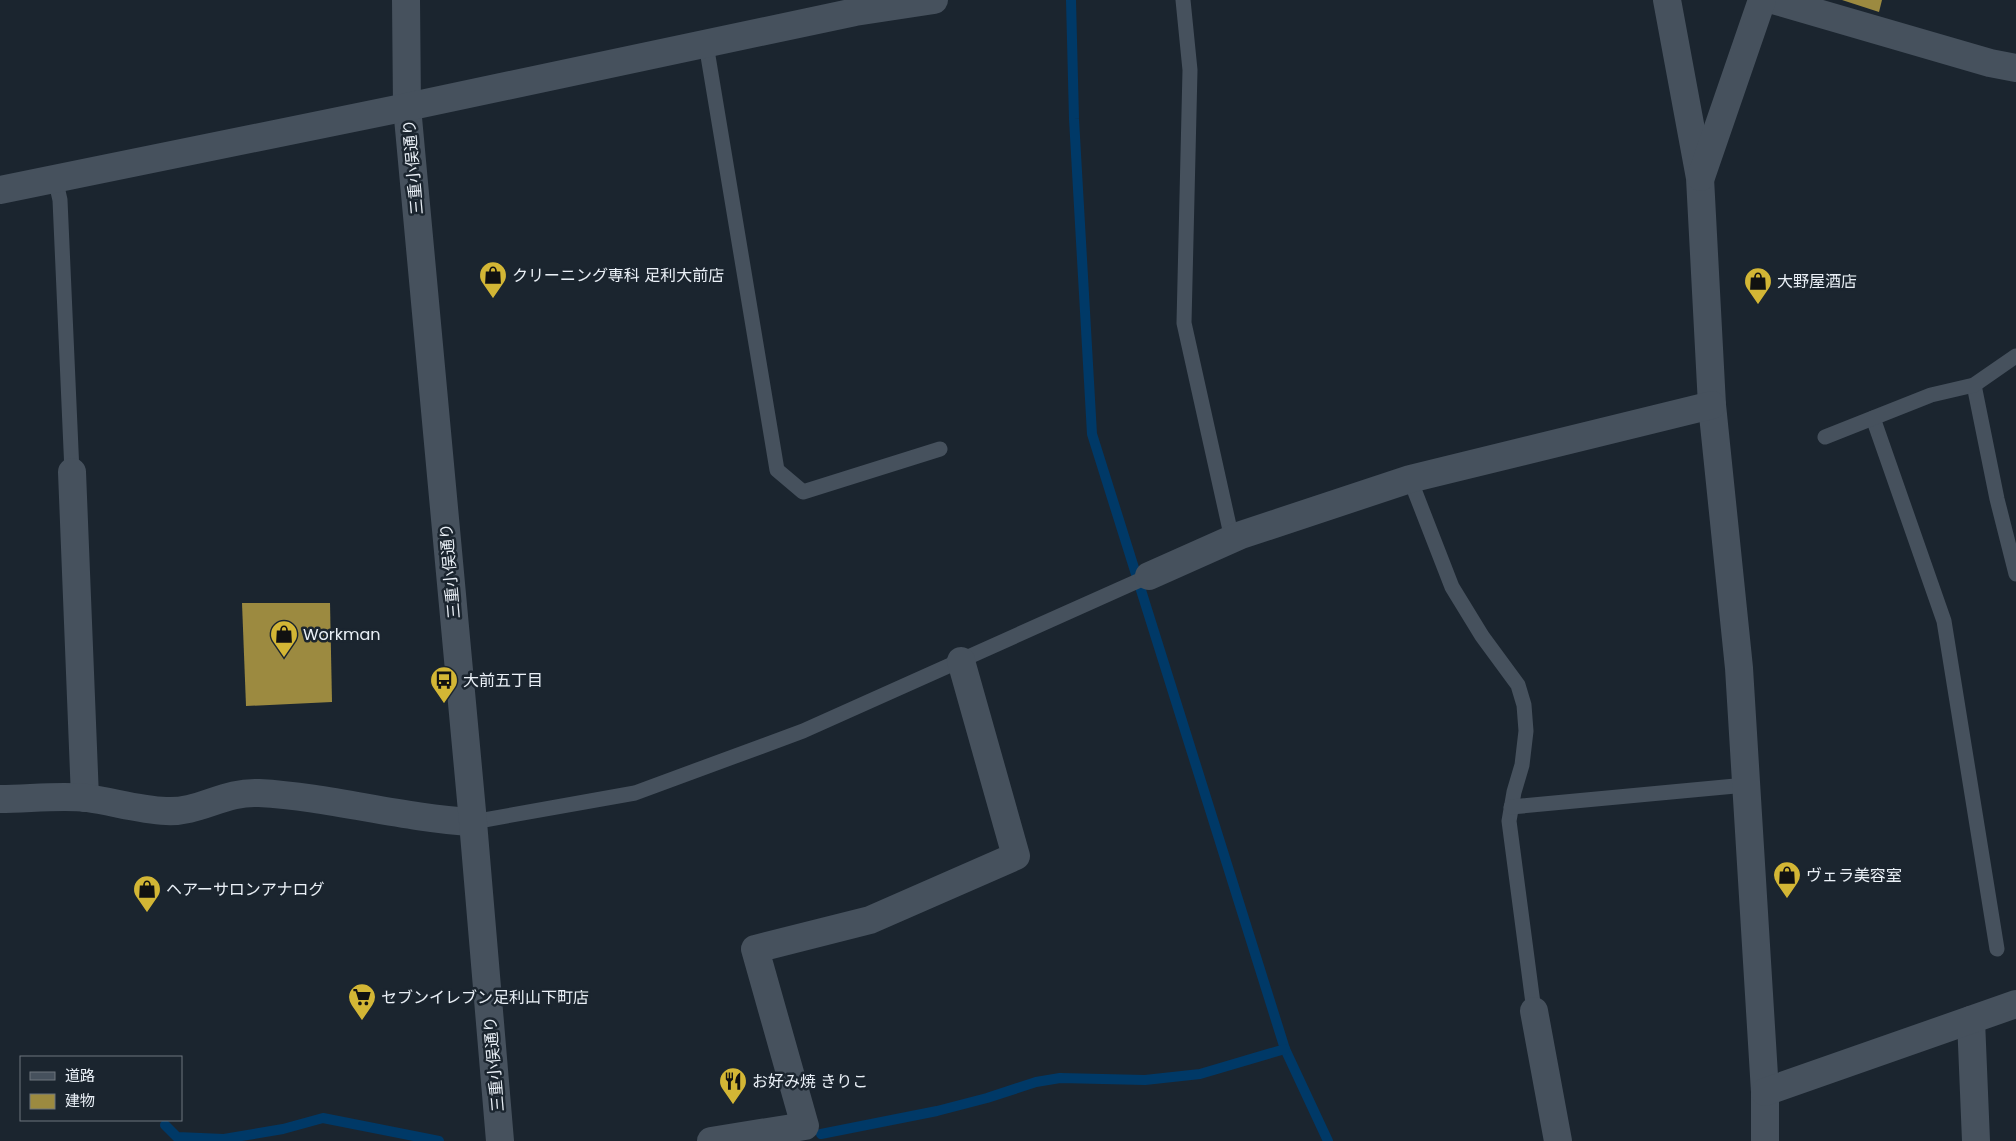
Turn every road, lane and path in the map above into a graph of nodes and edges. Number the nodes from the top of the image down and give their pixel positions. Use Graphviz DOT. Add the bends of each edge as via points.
graph roads {
  1 [pos="406,0"];
  2 [pos="934,0"];
  3 [pos="1182,0"];
  4 [pos="1667,0"];
  5 [pos="1762,0"];
  6 [pos="1773,0"];
  7 [pos="706,44"];
  8 [pos="2016,68"];
  9 [pos="407,107"];
  10 [pos="55,178"];
  11 [pos="1700,178"];
  12 [pos="0,190"];
  13 [pos="2016,356"];
  14 [pos="1974,385"];
  15 [pos="1712,405"];
  16 [pos="1873,418"];
  17 [pos="1825,437"];
  18 [pos="940,449"];
  19 [pos="72,472"];
  20 [pos="1410,479"];
  21 [pos="1232,539"];
  22 [pos="2016,574"];
  23 [pos="1149,576"];
  24 [pos="961,660"];
  25 [pos="1746,784"];
  26 [pos="85,798"];
  27 [pos="0,799"];
  28 [pos="1511,807"];
  29 [pos="474,822"];
  30 [pos="1997,949"];
  31 [pos="2016,1004"];
  32 [pos="1534,1011"];
  33 [pos="1971,1020"];
  34 [pos="1765,1092"];
  35 [pos="500,1141"];
  36 [pos="711,1141"];
  37 [pos="1558,1141"];
  38 [pos="1765,1141"];
  39 [pos="1976,1141"];
  1 -- 9 [label="street, 三重小俣通り"];
  2 -- 7 [label="street" via="855,12"];
  3 -- 21 [label="lane" via="1190,70 1184,323"];
  4 -- 11 [label="street"];
  5 -- 11 [label="street"];
  6 -- 8 [label="street"];
  7 -- 9 [label="street"];
  7 -- 18 [label="lane" via="777,470 803,492"];
  9 -- 10 [label="street"];
  9 -- 29 [label="street, 三重小俣通り"];
  10 -- 12 [label="street"];
  10 -- 19 [label="lane" via="60,200"];
  11 -- 15 [label="street"];
  13 -- 14 [label="lane"];
  14 -- 16 [label="lane" via="1931,395"];
  14 -- 22 [label="lane"];
  15 -- 20 [label="street"];
  15 -- 25 [label="street" via="1739,668"];
  16 -- 17 [label="lane"];
  16 -- 30 [label="lane" via="1944,621"];
  19 -- 26 [label="street"];
  20 -- 21 [label="street"];
  20 -- 28 [label="lane" via="1452,587 1518,685 1526,731"];
  21 -- 23 [label="street"];
  23 -- 24 [label="lane"];
  24 -- 29 [label="lane" via="803,731 635,792"];
  24 -- 36 [label="street" via="1016,856 870,920 755,949 805,1126"];
  25 -- 28 [label="lane"];
  25 -- 34 [label="street"];
  26 -- 27 [label="street"];
  26 -- 29 [label="street" via="167,811 193,808 234,794 258,793"];
  28 -- 32 [label="lane" via="1509,820"];
  29 -- 35 [label="street, 三重小俣通り"];
  31 -- 33 [label="street"];
  32 -- 37 [label="street"];
  33 -- 34 [label="street"];
  33 -- 39 [label="street"];
  34 -- 38 [label="street"];
}
